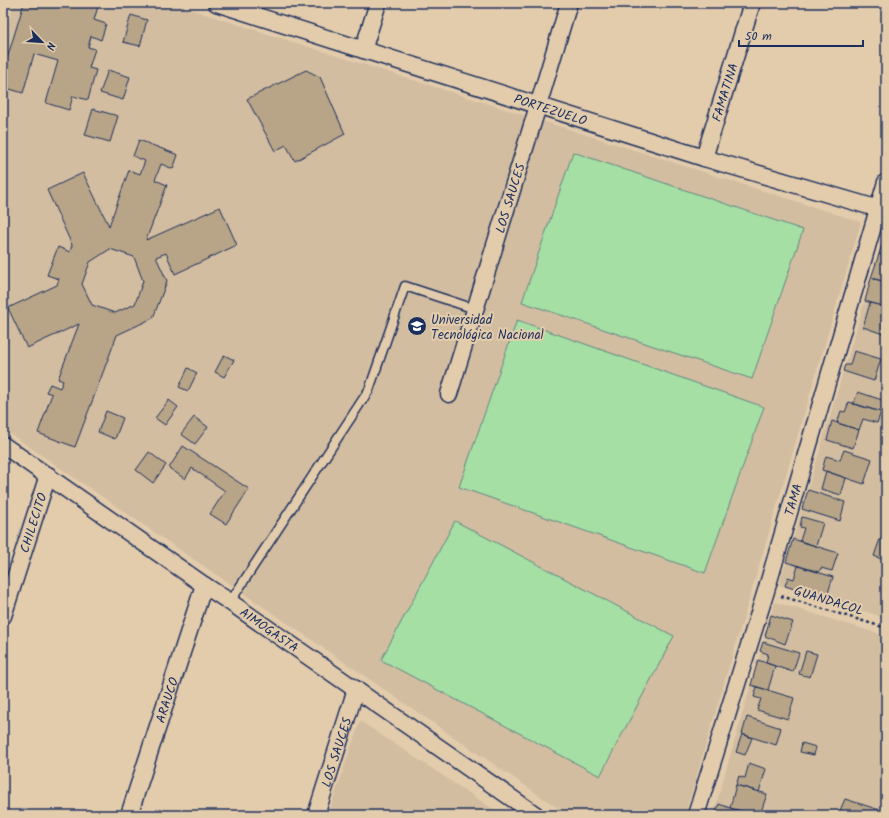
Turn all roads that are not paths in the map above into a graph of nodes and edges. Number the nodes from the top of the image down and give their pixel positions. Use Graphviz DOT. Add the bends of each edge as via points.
graph roads {
  1 [pos="216,3"];
  2 [pos="378,3"];
  3 [pos="569,3"];
  4 [pos="752,3"];
  5 [pos="363,50"];
  6 [pos="538,106"];
  7 [pos="704,158"];
  8 [pos="886,182"];
  9 [pos="882,210"];
  10 [pos="475,309"];
  11 [pos="449,394"];
  12 [pos="3,445"];
  13 [pos="48,475"];
  14 [pos="204,585"];
  15 [pos="230,602"];
  16 [pos="3,616"];
  17 [pos="356,690"];
  18 [pos="129,815"];
  19 [pos="316,815"];
  20 [pos="536,815"];
  21 [pos="696,815"];
  1 -- 5 [label="street, PORTEZUELO"];
  2 -- 5 [label="street"];
  3 -- 6 [label="street, LOS SAUCES"];
  4 -- 7 [label="street, FAMATINA"];
  5 -- 6 [label="street, PORTEZUELO"];
  6 -- 7 [label="street, PORTEZUELO"];
  6 -- 10 [label="street, LOS SAUCES"];
  7 -- 9 [label="street, PORTEZUELO"];
  8 -- 9 [label="street, TAMA"];
  9 -- 21 [label="street, TAMA"];
  10 -- 11 [label="street, LOS SAUCES"];
  10 -- 15 [label="lane" via="405,286 369,390"];
  12 -- 13 [label="street, AIMOGASTA"];
  13 -- 14 [label="street, AIMOGASTA"];
  13 -- 16 [label="street, CHILECITO"];
  14 -- 15 [label="street, AIMOGASTA"];
  14 -- 18 [label="street, ARAUCO"];
  15 -- 17 [label="street, AIMOGASTA"];
  17 -- 19 [label="street, LOS SAUCES"];
  17 -- 20 [label="street, AIMOGASTA"];
}
